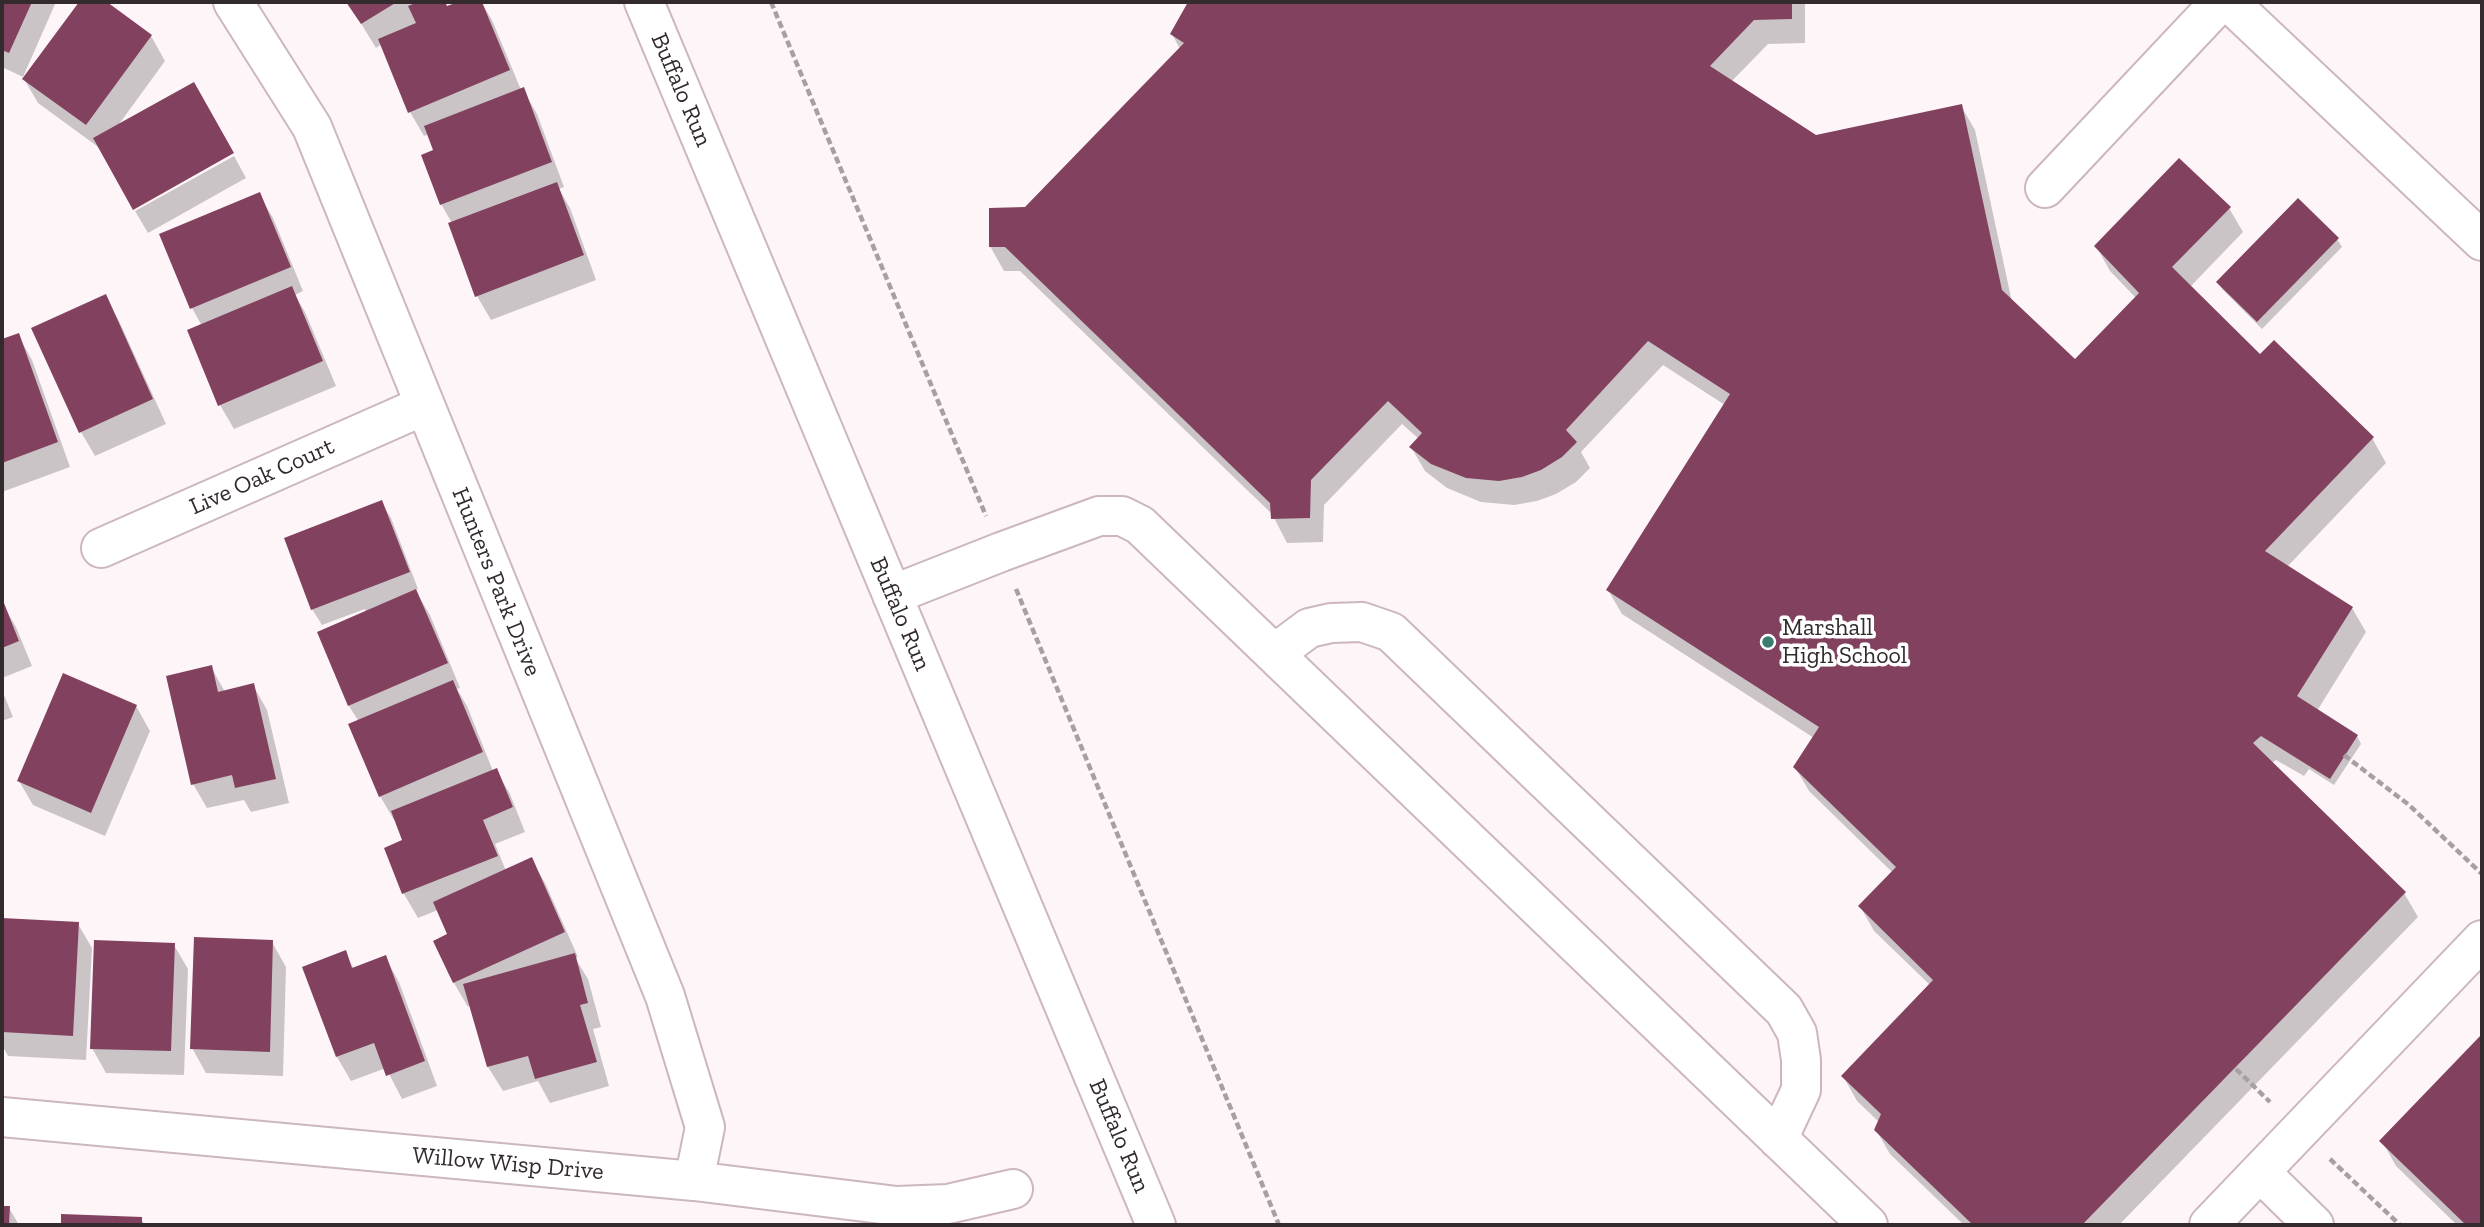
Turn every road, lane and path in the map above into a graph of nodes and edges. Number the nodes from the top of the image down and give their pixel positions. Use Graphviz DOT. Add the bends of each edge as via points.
graph roads {
  1 [pos="233,2"];
  2 [pos="644,2"];
  3 [pos="771,2"];
  4 [pos="2220,2"];
  5 [pos="2229,2"];
  6 [pos="2045,188"];
  7 [pos="2482,241"];
  8 [pos="424,405"];
  9 [pos="101,548"];
  10 [pos="1001,552"];
  11 [pos="892,596"];
  12 [pos="1274,654"];
  13 [pos="2344,755"];
  14 [pos="2482,874"];
  15 [pos="2482,940"];
  16 [pos="2,1117"];
  17 [pos="1778,1139"];
  18 [pos="2260,1172"];
  19 [pos="694,1181"];
  20 [pos="1013,1189"];
  21 [pos="1156,1225"];
  22 [pos="1279,1225"];
  23 [pos="1868,1225"];
  24 [pos="2210,1225"];
  25 [pos="2314,1225"];
  1 -- 8 [label="street, Hunters Park Drive" via="312,127"];
  2 -- 11 [label="street, Buffalo Run"];
  3 -- 10 [label="path"];
  4 -- 6 [label="street"];
  5 -- 7 [label="street"];
  8 -- 9 [label="street, Live Oak Court"];
  8 -- 19 [label="street, Hunters Park Drive" via="665,996 705,1127"];
  10 -- 11 [label="street"];
  10 -- 12 [label="street" via="1099,516 1122,516 1140,525"];
  10 -- 22 [label="path"];
  11 -- 21 [label="street, Buffalo Run"];
  12 -- 17 [label="street"];
  12 -- 17 [label="street" via="1309,628 1331,623 1362,622 1391,632 1764,990 1784,1010 1797,1033 1801,1060 1801,1090"];
  13 -- 14 [label="path" via="2409,805"];
  15 -- 18 [label="street"];
  16 -- 19 [label="street, Willow Wisp Drive"];
  17 -- 23 [label="street"];
  18 -- 24 [label="street"];
  18 -- 25 [label="street"];
  19 -- 20 [label="street, Willow Wisp Drive" via="897,1206 948,1204"];
}
